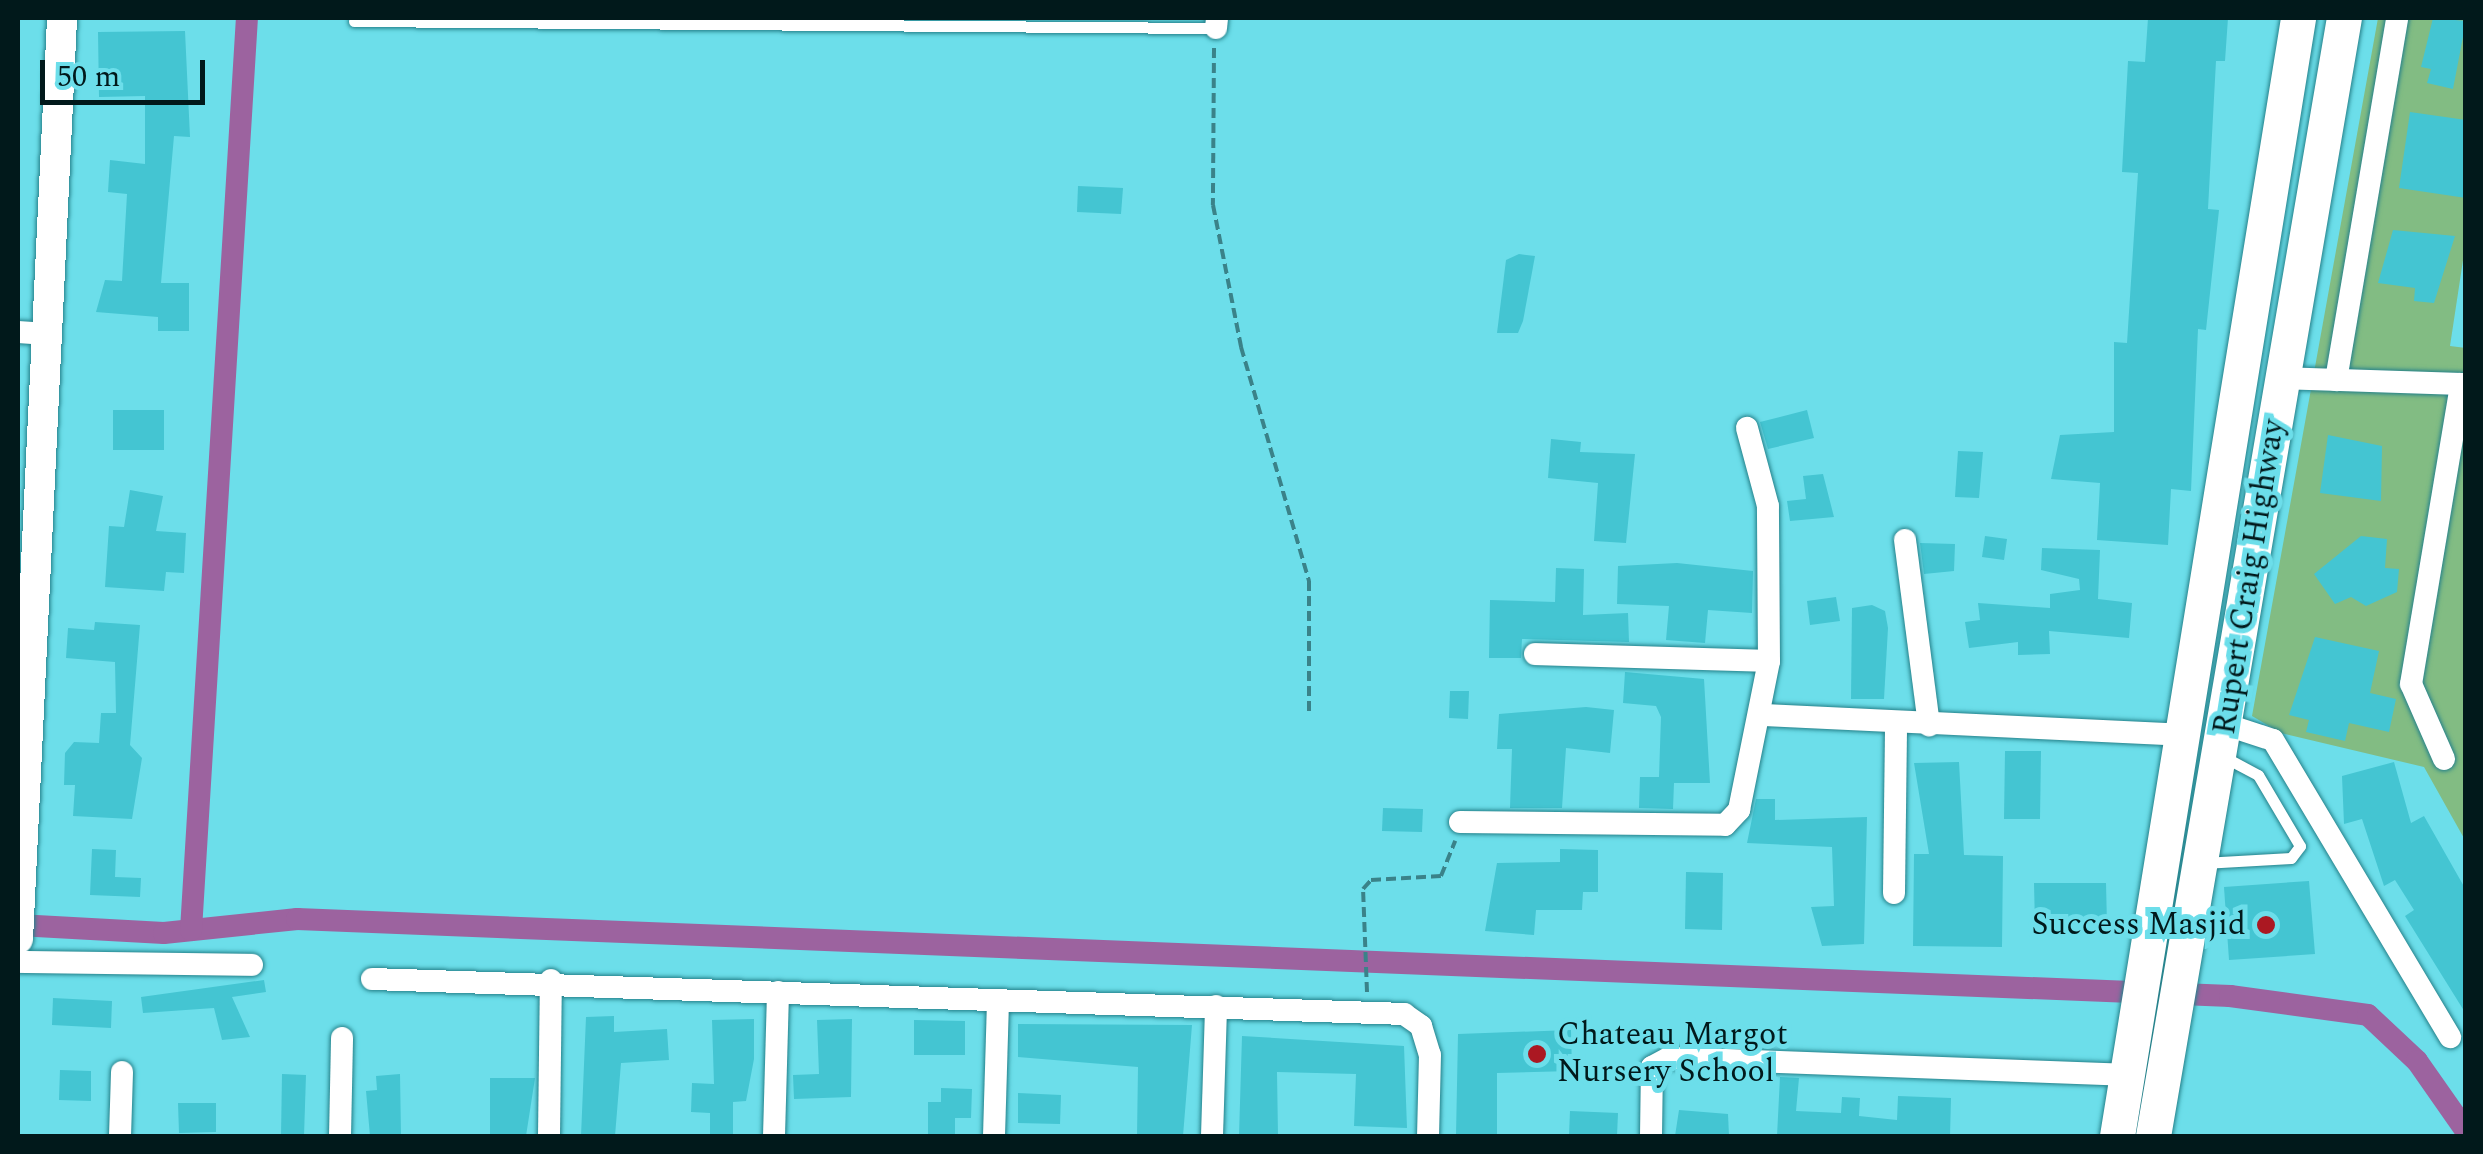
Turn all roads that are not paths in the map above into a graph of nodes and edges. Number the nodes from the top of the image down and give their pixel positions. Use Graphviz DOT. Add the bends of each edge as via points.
graph roads {
  1 [pos="62,18"];
  2 [pos="2298,18"];
  3 [pos="2344,18"];
  4 [pos="2397,18"];
  5 [pos="354,21"];
  6 [pos="732,21"];
  7 [pos="963,22"];
  8 [pos="1216,23"];
  9 [pos="32,333"];
  10 [pos="2282,378"];
  11 [pos="2336,380"];
  12 [pos="2464,384"];
  13 [pos="1746,428"];
  14 [pos="1905,540"];
  15 [pos="1535,654"];
  16 [pos="1769,662"];
  17 [pos="1764,715"];
  18 [pos="1896,724"];
  19 [pos="1929,725"];
  20 [pos="2182,734"];
  21 [pos="2224,740"];
  22 [pos="2444,760"];
  23 [pos="1460,822"];
  24 [pos="2202,863"];
  25 [pos="1894,892"];
  26 [pos="20,902"];
  27 [pos="18,938"];
  28 [pos="18,962"];
  29 [pos="252,965"];
  30 [pos="372,979"];
  31 [pos="551,980"];
  32 [pos="778,992"];
  33 [pos="998,1001"];
  34 [pos="1216,1006"];
  35 [pos="342,1038"];
  36 [pos="2450,1038"];
  37 [pos="122,1072"];
  38 [pos="2127,1075"];
  39 [pos="120,1136"];
  40 [pos="340,1136"];
  41 [pos="550,1136"];
  42 [pos="774,1136"];
  43 [pos="994,1136"];
  44 [pos="1212,1136"];
  45 [pos="1428,1136"];
  46 [pos="1651,1136"];
  47 [pos="2117,1136"];
  48 [pos="2153,1136"];
  1 -- 9 [label="main road"];
  2 -- 20 [label="main road, Rupert Craig Highway"];
  3 -- 10 [label="main road, Rupert Craig Highway"];
  4 -- 11 [label="street"];
  5 -- 6 [label="lane"];
  6 -- 7 [label="lane"];
  7 -- 8 [label="lane"];
  9 -- 26 [label="main road"];
  10 -- 11 [label="street"];
  10 -- 21 [label="main road, Rupert Craig Highway"];
  11 -- 12 [label="street"];
  12 -- 22 [label="street" via="2411,684"];
  13 -- 16 [label="street" via="1768,506"];
  14 -- 19 [label="street"];
  15 -- 16 [label="street"];
  16 -- 17 [label="street"];
  17 -- 18 [label="street"];
  17 -- 23 [label="street" via="1751,780 1724,825"];
  18 -- 19 [label="street"];
  18 -- 25 [label="street"];
  19 -- 20 [label="street"];
  20 -- 38 [label="main road, Rupert Craig Highway"];
  21 -- 24 [label="main road, Rupert Craig Highway"];
  21 -- 24 [label="lane" via="2258,775 2300,846 2290,858"];
  21 -- 36 [label="street" via="2273,740"];
  24 -- 48 [label="main road, Rupert Craig Highway"];
  26 -- 27 [label="main road"];
  28 -- 29 [label="street"];
  30 -- 31 [label="street"];
  31 -- 32 [label="street"];
  31 -- 41 [label="street"];
  32 -- 33 [label="street"];
  32 -- 42 [label="street"];
  33 -- 34 [label="street"];
  33 -- 43 [label="street"];
  34 -- 44 [label="street"];
  34 -- 45 [label="street" via="1372,1013 1421,1026 1430,1055"];
  35 -- 40 [label="street"];
  37 -- 39 [label="street"];
  38 -- 46 [label="street" via="1668,1058 1652,1067"];
  38 -- 47 [label="main road, Rupert Craig Highway"];
}
